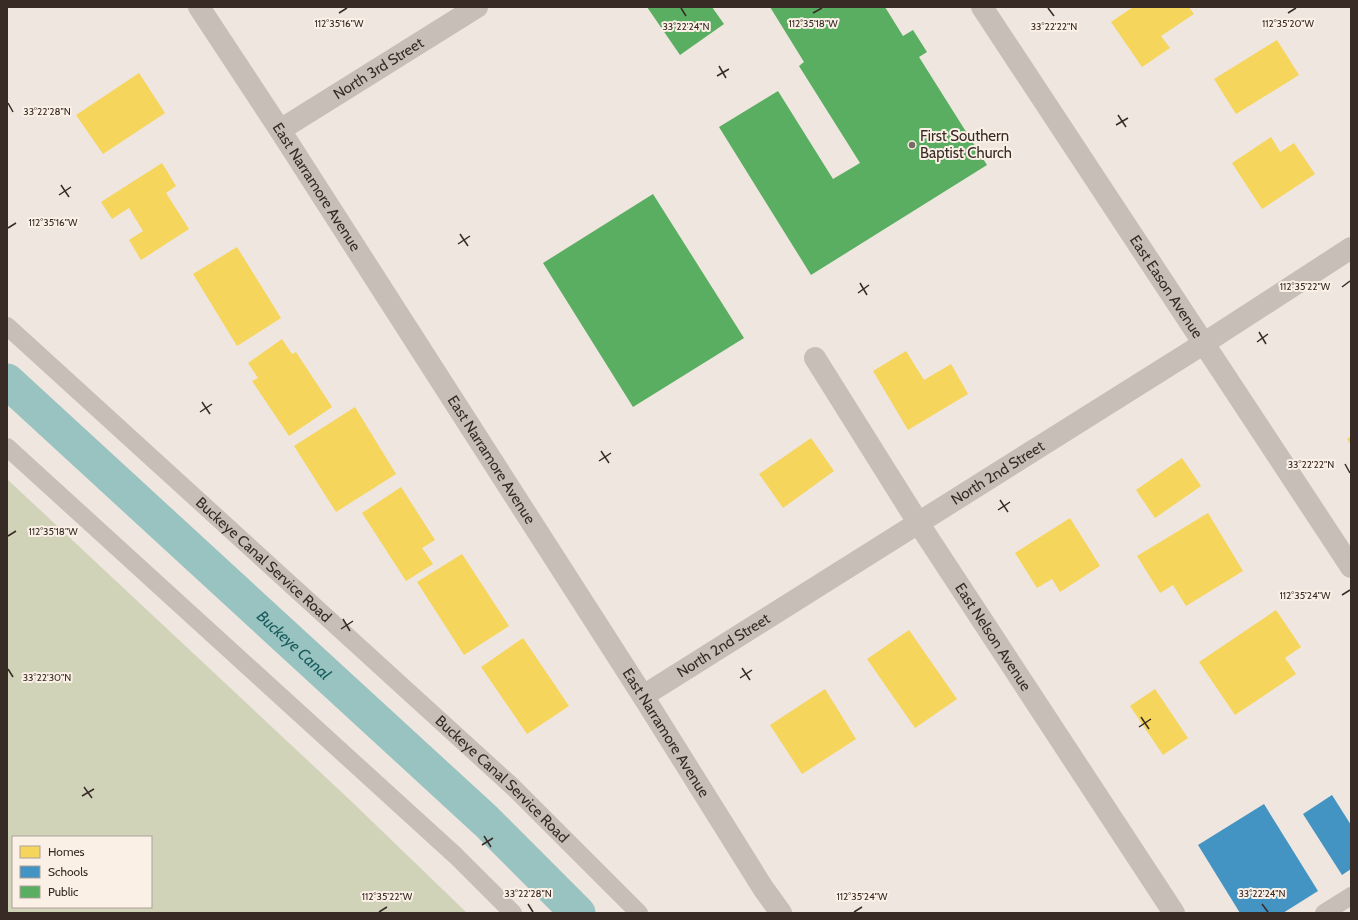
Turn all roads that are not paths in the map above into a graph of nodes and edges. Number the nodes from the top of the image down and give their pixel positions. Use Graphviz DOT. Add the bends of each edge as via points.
graph roads {
  1 [pos="199,7"];
  2 [pos="477,7"];
  3 [pos="982,7"];
  4 [pos="280,130"];
  5 [pos="1351,248"];
  6 [pos="7,326"];
  7 [pos="1203,344"];
  8 [pos="815,358"];
  9 [pos="7,447"];
  10 [pos="919,524"];
  11 [pos="1351,567"];
  12 [pos="643,696"];
  13 [pos="1351,896"];
  14 [pos="513,913"];
  15 [pos="639,913"];
  16 [pos="781,913"];
  17 [pos="1174,913"];
  18 [pos="1324,913"];
  1 -- 4 [label="street, East Narramore Avenue"];
  2 -- 4 [label="street, North 3rd Street"];
  3 -- 7 [label="street, East Eason Avenue"];
  4 -- 12 [label="street, East Narramore Avenue"];
  5 -- 7 [label="street, North 2nd Street"];
  6 -- 15 [label="lane, Buckeye Canal Service Road" via="514,788"];
  7 -- 10 [label="street, North 2nd Street"];
  7 -- 11 [label="street, East Eason Avenue"];
  8 -- 10 [label="street, East Nelson Avenue"];
  9 -- 14 [label="lane" via="456,856"];
  10 -- 12 [label="street, North 2nd Street"];
  10 -- 17 [label="street, East Nelson Avenue"];
  12 -- 16 [label="street, East Narramore Avenue"];
  13 -- 18 [label="lane"];
}
